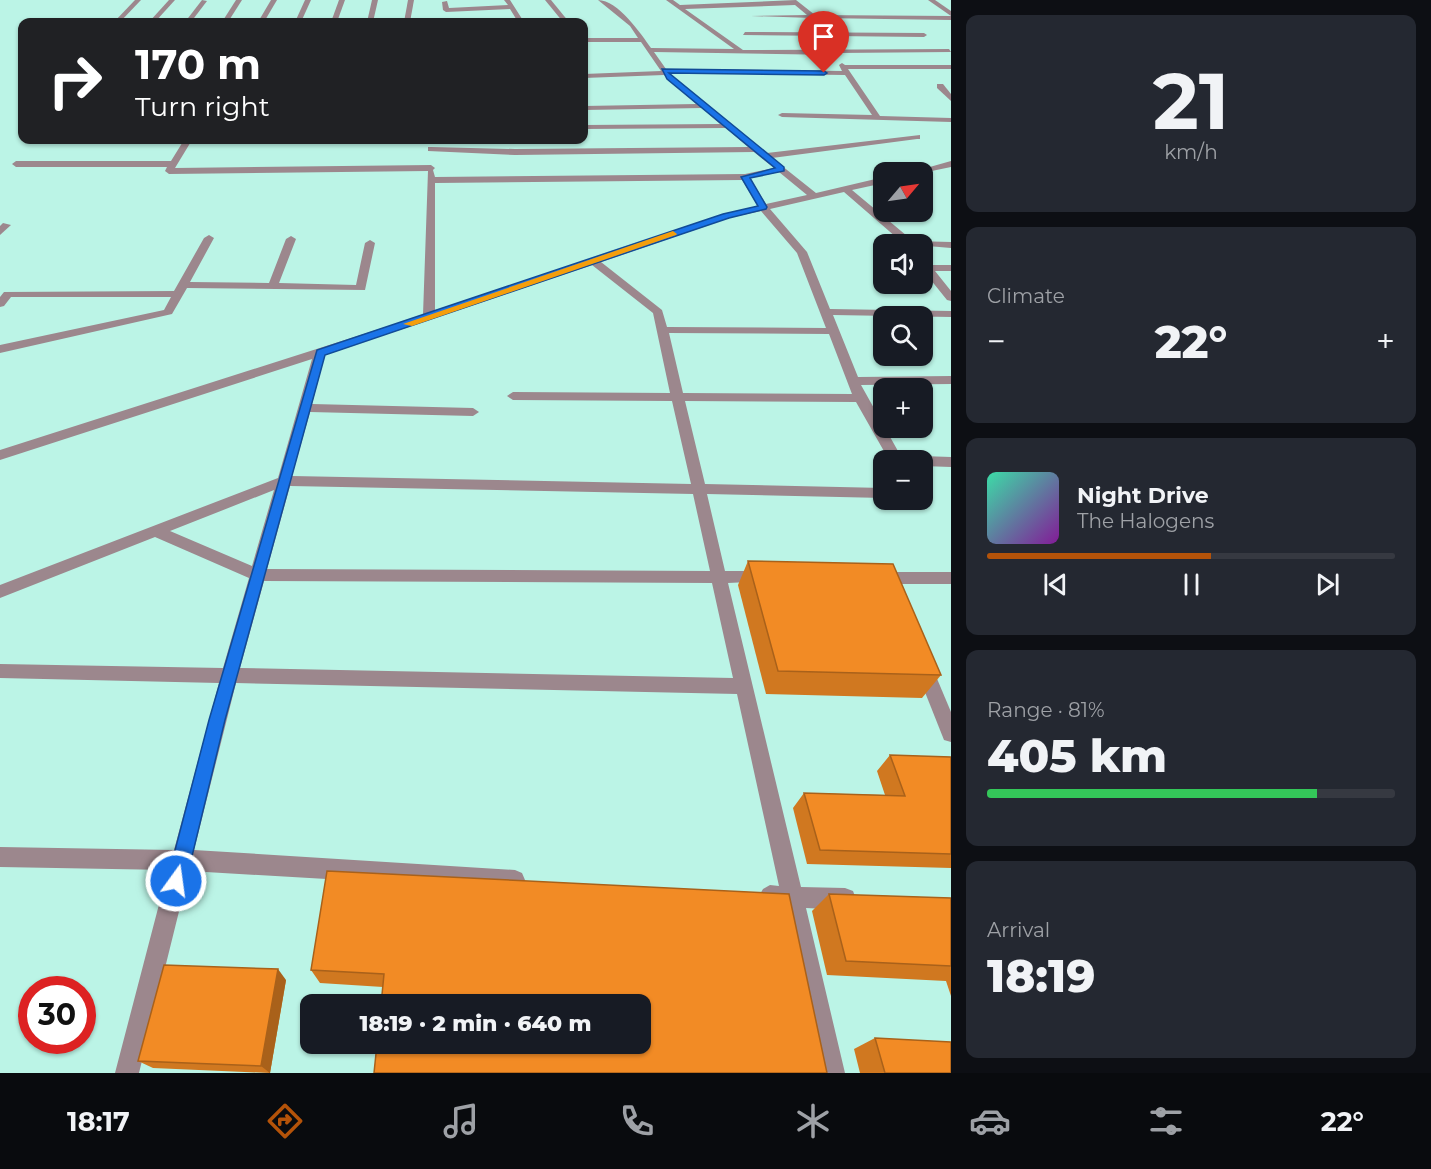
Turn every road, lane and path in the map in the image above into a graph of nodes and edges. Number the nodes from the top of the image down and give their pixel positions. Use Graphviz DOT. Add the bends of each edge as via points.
graph roads {
  1 [pos="138,0"];
  2 [pos="172,0"];
  3 [pos="239,0"];
  4 [pos="274,0"];
  5 [pos="308,0"];
  6 [pos="342,0"];
  7 [pos="375,0"];
  8 [pos="411,0"];
  9 [pos="507,0"];
  10 [pos="548,0"];
  11 [pos="601,0"];
  12 [pos="669,0"];
  13 [pos="931,0"];
  14 [pos="204,1"];
  15 [pos="794,1"];
  16 [pos="445,2"];
  17 [pos="511,7"];
  18 [pos="679,7"];
  19 [pos="754,16"];
  20 [pos="951,16"];
  21 [pos="122,18"];
  22 [pos="156,18"];
  23 [pos="191,18"];
  24 [pos="228,18"];
  25 [pos="263,18"];
  26 [pos="300,18"];
  27 [pos="335,18"];
  28 [pos="371,18"];
  29 [pos="408,18"];
  30 [pos="518,18"];
  31 [pos="563,18"];
  32 [pos="817,18"];
  33 [pos="897,18"];
  34 [pos="745,34"];
  35 [pos="924,35"];
  36 [pos="828,36"];
  37 [pos="588,40"];
  38 [pos="643,40"];
  39 [pos="650,50"];
  40 [pos="742,52"];
  41 [pos="836,52"];
  42 [pos="951,67"];
  43 [pos="845,70"];
  44 [pos="665,72"];
  45 [pos="588,76"];
  46 [pos="940,86"];
  47 [pos="951,99"];
  48 [pos="704,106"];
  49 [pos="588,108"];
  50 [pos="782,116"];
  51 [pos="878,119"];
  52 [pos="951,120"];
  53 [pos="728,126"];
  54 [pos="588,127"];
  55 [pos="917,137"];
  56 [pos="186,144"];
  57 [pos="431,144"];
  58 [pos="756,149"];
  59 [pos="765,156"];
  60 [pos="16,164"];
  61 [pos="174,164"];
  62 [pos="951,164"];
  63 [pos="430,168"];
  64 [pos="933,168"];
  65 [pos="781,169"];
  66 [pos="745,177"];
  67 [pos="430,180"];
  68 [pos="873,183"];
  69 [pos="846,189"];
  70 [pos="814,196"];
  71 [pos="763,207"];
  72 [pos="898,234"];
  73 [pos="209,238"];
  74 [pos="291,239"];
  75 [pos="370,243"];
  76 [pos="933,245"];
  77 [pos="951,245"];
  78 [pos="592,261"];
  79 [pos="933,265"];
  80 [pos="951,268"];
  81 [pos="933,274"];
  82 [pos="273,286"];
  83 [pos="181,289"];
  84 [pos="951,298"];
  85 [pos="0,303"];
  86 [pos="826,312"];
  87 [pos="951,314"];
  88 [pos="429,316"];
  89 [pos="662,330"];
  90 [pos="833,331"];
  91 [pos="0,348"];
  92 [pos="320,353"];
  93 [pos="951,380"];
  94 [pos="853,381"];
  95 [pos="513,396"];
  96 [pos="677,397"];
  97 [pos="860,398"];
  98 [pos="305,408"];
  99 [pos="473,412"];
  100 [pos="890,450"];
  101 [pos="0,455"];
  102 [pos="933,461"];
  103 [pos="951,462"];
  104 [pos="285,481"];
  105 [pos="698,490"];
  106 [pos="873,493"];
  107 [pos="155,531"];
  108 [pos="258,575"];
  109 [pos="718,577"];
  110 [pos="775,577"];
  111 [pos="866,578"];
  112 [pos="889,578"];
  113 [pos="950,578"];
  114 [pos="0,592"];
  115 [pos="897,600"];
  116 [pos="918,653"];
  117 [pos="0,671"];
  118 [pos="229,676"];
  119 [pos="744,686"];
  120 [pos="951,734"];
  121 [pos="0,857"];
  122 [pos="182,860"];
  123 [pos="541,882"];
  124 [pos="744,894"];
  125 [pos="792,897"];
  126 [pos="860,899"];
  127 [pos="127,1073"];
  128 [pos="833,1073"];
  1 -- 21 [label="street"];
  2 -- 22 [label="street"];
  3 -- 24 [label="street"];
  4 -- 25 [label="street"];
  5 -- 26 [label="street"];
  6 -- 27 [label="street"];
  7 -- 28 [label="street"];
  8 -- 29 [label="street"];
  9 -- 17 [label="street"];
  10 -- 31 [label="street"];
  11 -- 38 [label="street" via="632,25"];
  12 -- 18 [label="street"];
  13 -- 20 [label="street"];
  14 -- 23 [label="street"];
  15 -- 18 [label="street"];
  15 -- 32 [label="street"];
  16 -- 17 [label="street" via="446,10"];
  17 -- 30 [label="street"];
  18 -- 40 [label="street"];
  19 -- 32 [label="street"];
  20 -- 33 [label="street"];
  32 -- 33 [label="street"];
  32 -- 36 [label="street"];
  33 -- 35 [label="street"];
  34 -- 36 [label="street"];
  35 -- 36 [label="street"];
  35 -- 41 [label="street" via="949,51"];
  36 -- 41 [label="street"];
  37 -- 38 [label="street"];
  38 -- 39 [label="street"];
  39 -- 40 [label="street"];
  39 -- 44 [label="street"];
  40 -- 41 [label="street"];
  41 -- 43 [label="street"];
  42 -- 43 [label="street"];
  43 -- 44 [label="street"];
  43 -- 51 [label="street"];
  44 -- 45 [label="street"];
  44 -- 48 [label="street"];
  46 -- 47 [label="street"];
  48 -- 49 [label="street"];
  48 -- 53 [label="street"];
  50 -- 51 [label="street"];
  51 -- 52 [label="street"];
  53 -- 54 [label="street"];
  53 -- 58 [label="street"];
  55 -- 59 [label="street"];
  56 -- 61 [label="street"];
  57 -- 58 [label="street" via="515,152"];
  57 -- 63 [label="street"];
  58 -- 59 [label="street"];
  59 -- 65 [label="street"];
  60 -- 61 [label="street"];
  61 -- 63 [label="street" via="170,171"];
  62 -- 64 [label="street"];
  63 -- 67 [label="street"];
  65 -- 66 [label="street"];
  65 -- 70 [label="street"];
  66 -- 67 [label="street"];
  66 -- 71 [label="street"];
  67 -- 88 [label="street"];
  68 -- 69 [label="street"];
  69 -- 70 [label="street"];
  69 -- 72 [label="street"];
  70 -- 71 [label="street"];
  71 -- 78 [label="street"];
  71 -- 86 [label="street" via="802,252"];
  73 -- 83 [label="street"];
  74 -- 82 [label="street"];
  75 -- 82 [label="street" via="361,288"];
  76 -- 77 [label="street"];
  78 -- 88 [label="street"];
  78 -- 89 [label="street" via="657,312"];
  79 -- 80 [label="street"];
  81 -- 84 [label="street"];
  82 -- 83 [label="street"];
  83 -- 85 [label="street" via="8,294"];
  83 -- 91 [label="street" via="168,312"];
  86 -- 87 [label="street"];
  86 -- 90 [label="street"];
  88 -- 92 [label="street"];
  89 -- 90 [label="street"];
  89 -- 96 [label="street"];
  90 -- 94 [label="street"];
  92 -- 98 [label="street"];
  92 -- 101 [label="street"];
  93 -- 94 [label="street"];
  94 -- 97 [label="street"];
  95 -- 96 [label="street"];
  96 -- 97 [label="street"];
  96 -- 105 [label="street"];
  97 -- 100 [label="street"];
  98 -- 99 [label="street"];
  98 -- 104 [label="street"];
  102 -- 103 [label="street"];
  104 -- 105 [label="street"];
  104 -- 107 [label="street"];
  104 -- 108 [label="street"];
  105 -- 106 [label="street"];
  105 -- 109 [label="street"];
  107 -- 108 [label="street"];
  107 -- 114 [label="street"];
  108 -- 109 [label="street"];
  108 -- 118 [label="street"];
  109 -- 110 [label="street"];
  109 -- 119 [label="street"];
  111 -- 112 [label="street"];
  112 -- 113 [label="street"];
  112 -- 115 [label="street"];
  116 -- 120 [label="street"];
  117 -- 118 [label="street"];
  118 -- 119 [label="street"];
  118 -- 122 [label="street"];
  119 -- 125 [label="street"];
  121 -- 122 [label="street"];
  122 -- 123 [label="street"];
  122 -- 127 [label="street"];
  124 -- 125 [label="street"];
  125 -- 126 [label="street"];
  125 -- 128 [label="street"];
}
